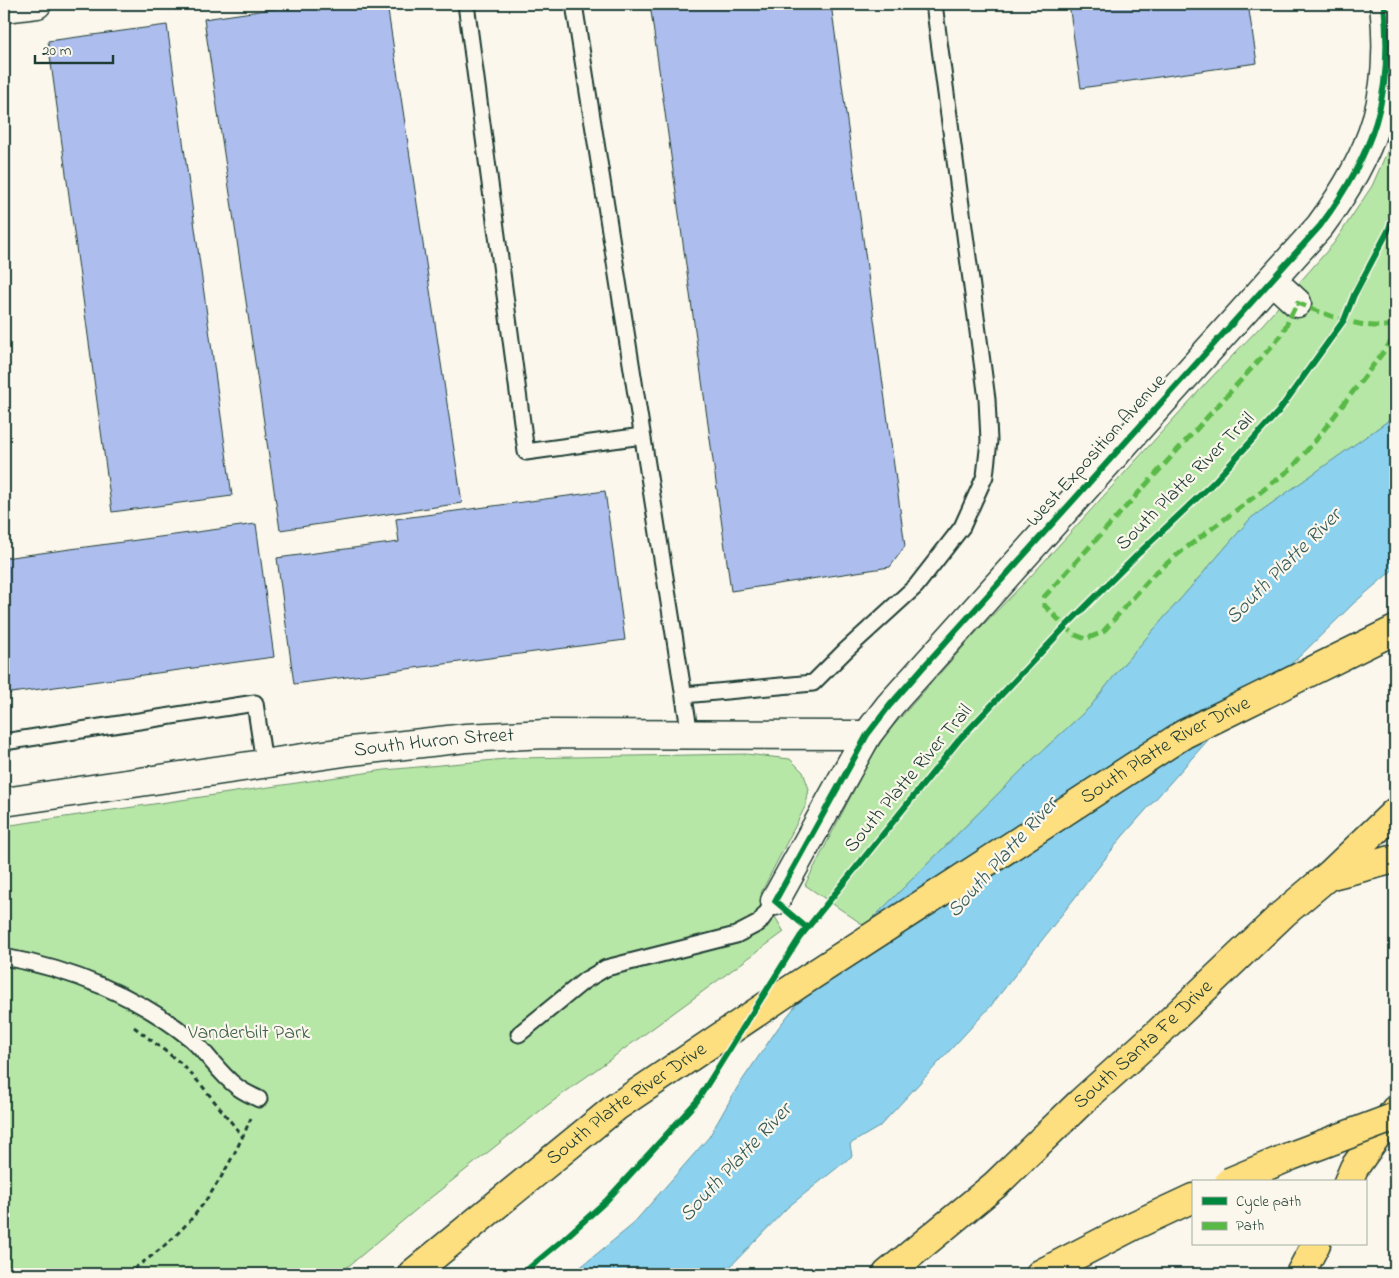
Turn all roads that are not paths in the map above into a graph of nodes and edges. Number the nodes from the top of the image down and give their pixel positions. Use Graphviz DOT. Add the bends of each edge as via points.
graph roads {
  1 [pos="37,4"];
  2 [pos="466,4"];
  3 [pos="574,4"];
  4 [pos="934,4"];
  5 [pos="1384,4"];
  6 [pos="4,8"];
  7 [pos="1272,280"];
  8 [pos="1297,303"];
  9 [pos="642,436"];
  10 [pos="1395,630"];
  11 [pos="684,695"];
  12 [pos="690,735"];
  13 [pos="867,735"];
  14 [pos="4,742"];
  15 [pos="264,764"];
  16 [pos="4,802"];
  17 [pos="1395,812"];
  18 [pos="1395,859"];
  19 [pos="1328,876"];
  20 [pos="775,901"];
  21 [pos="4,957"];
  22 [pos="519,1034"];
  23 [pos="259,1099"];
  24 [pos="1395,1110"];
  25 [pos="1395,1117"];
  26 [pos="1233,1180"];
  27 [pos="1349,1180"];
  28 [pos="1192,1198"];
  29 [pos="1315,1246"];
  30 [pos="412,1274"];
  31 [pos="887,1274"];
  32 [pos="1040,1274"];
  33 [pos="1300,1274"];
  1 -- 6 [label="street"];
  2 -- 9 [label="lane" via="526,452"];
  3 -- 9 [label="lane"];
  4 -- 11 [label="lane" via="988,399 985,476 962,527 916,586 813,683"];
  5 -- 7 [label="street, West Exposition Avenue" via="1385,75 1369,146 1333,210"];
  7 -- 8 [label="street"];
  7 -- 13 [label="street, West Exposition Avenue" via="926,664"];
  9 -- 11 [label="lane"];
  10 -- 30 [label="main road, South Platte River Drive" via="1184,734 799,984 616,1107"];
  11 -- 12 [label="lane"];
  12 -- 13 [label="street, South Huron Street"];
  12 -- 15 [label="street, South Huron Street" via="494,736 404,744"];
  13 -- 20 [label="street, West Exposition Avenue"];
  14 -- 15 [label="lane" via="255,703"];
  15 -- 16 [label="street, South Huron Street"];
  17 -- 19 [label="main road, South Santa Fe Drive"];
  18 -- 19 [label="main road"];
  19 -- 31 [label="main road, South Santa Fe Drive" via="1284,913 1226,971 995,1184"];
  20 -- 22 [label="lane" via="759,923 736,935 622,963 599,972"];
  21 -- 23 [label="lane" via="64,972 134,1001 188,1038 235,1086"];
  24 -- 27 [label="main road"];
  25 -- 26 [label="main road, bridge"];
  28 -- 32 [label="main road"];
  29 -- 33 [label="main road"];
}
